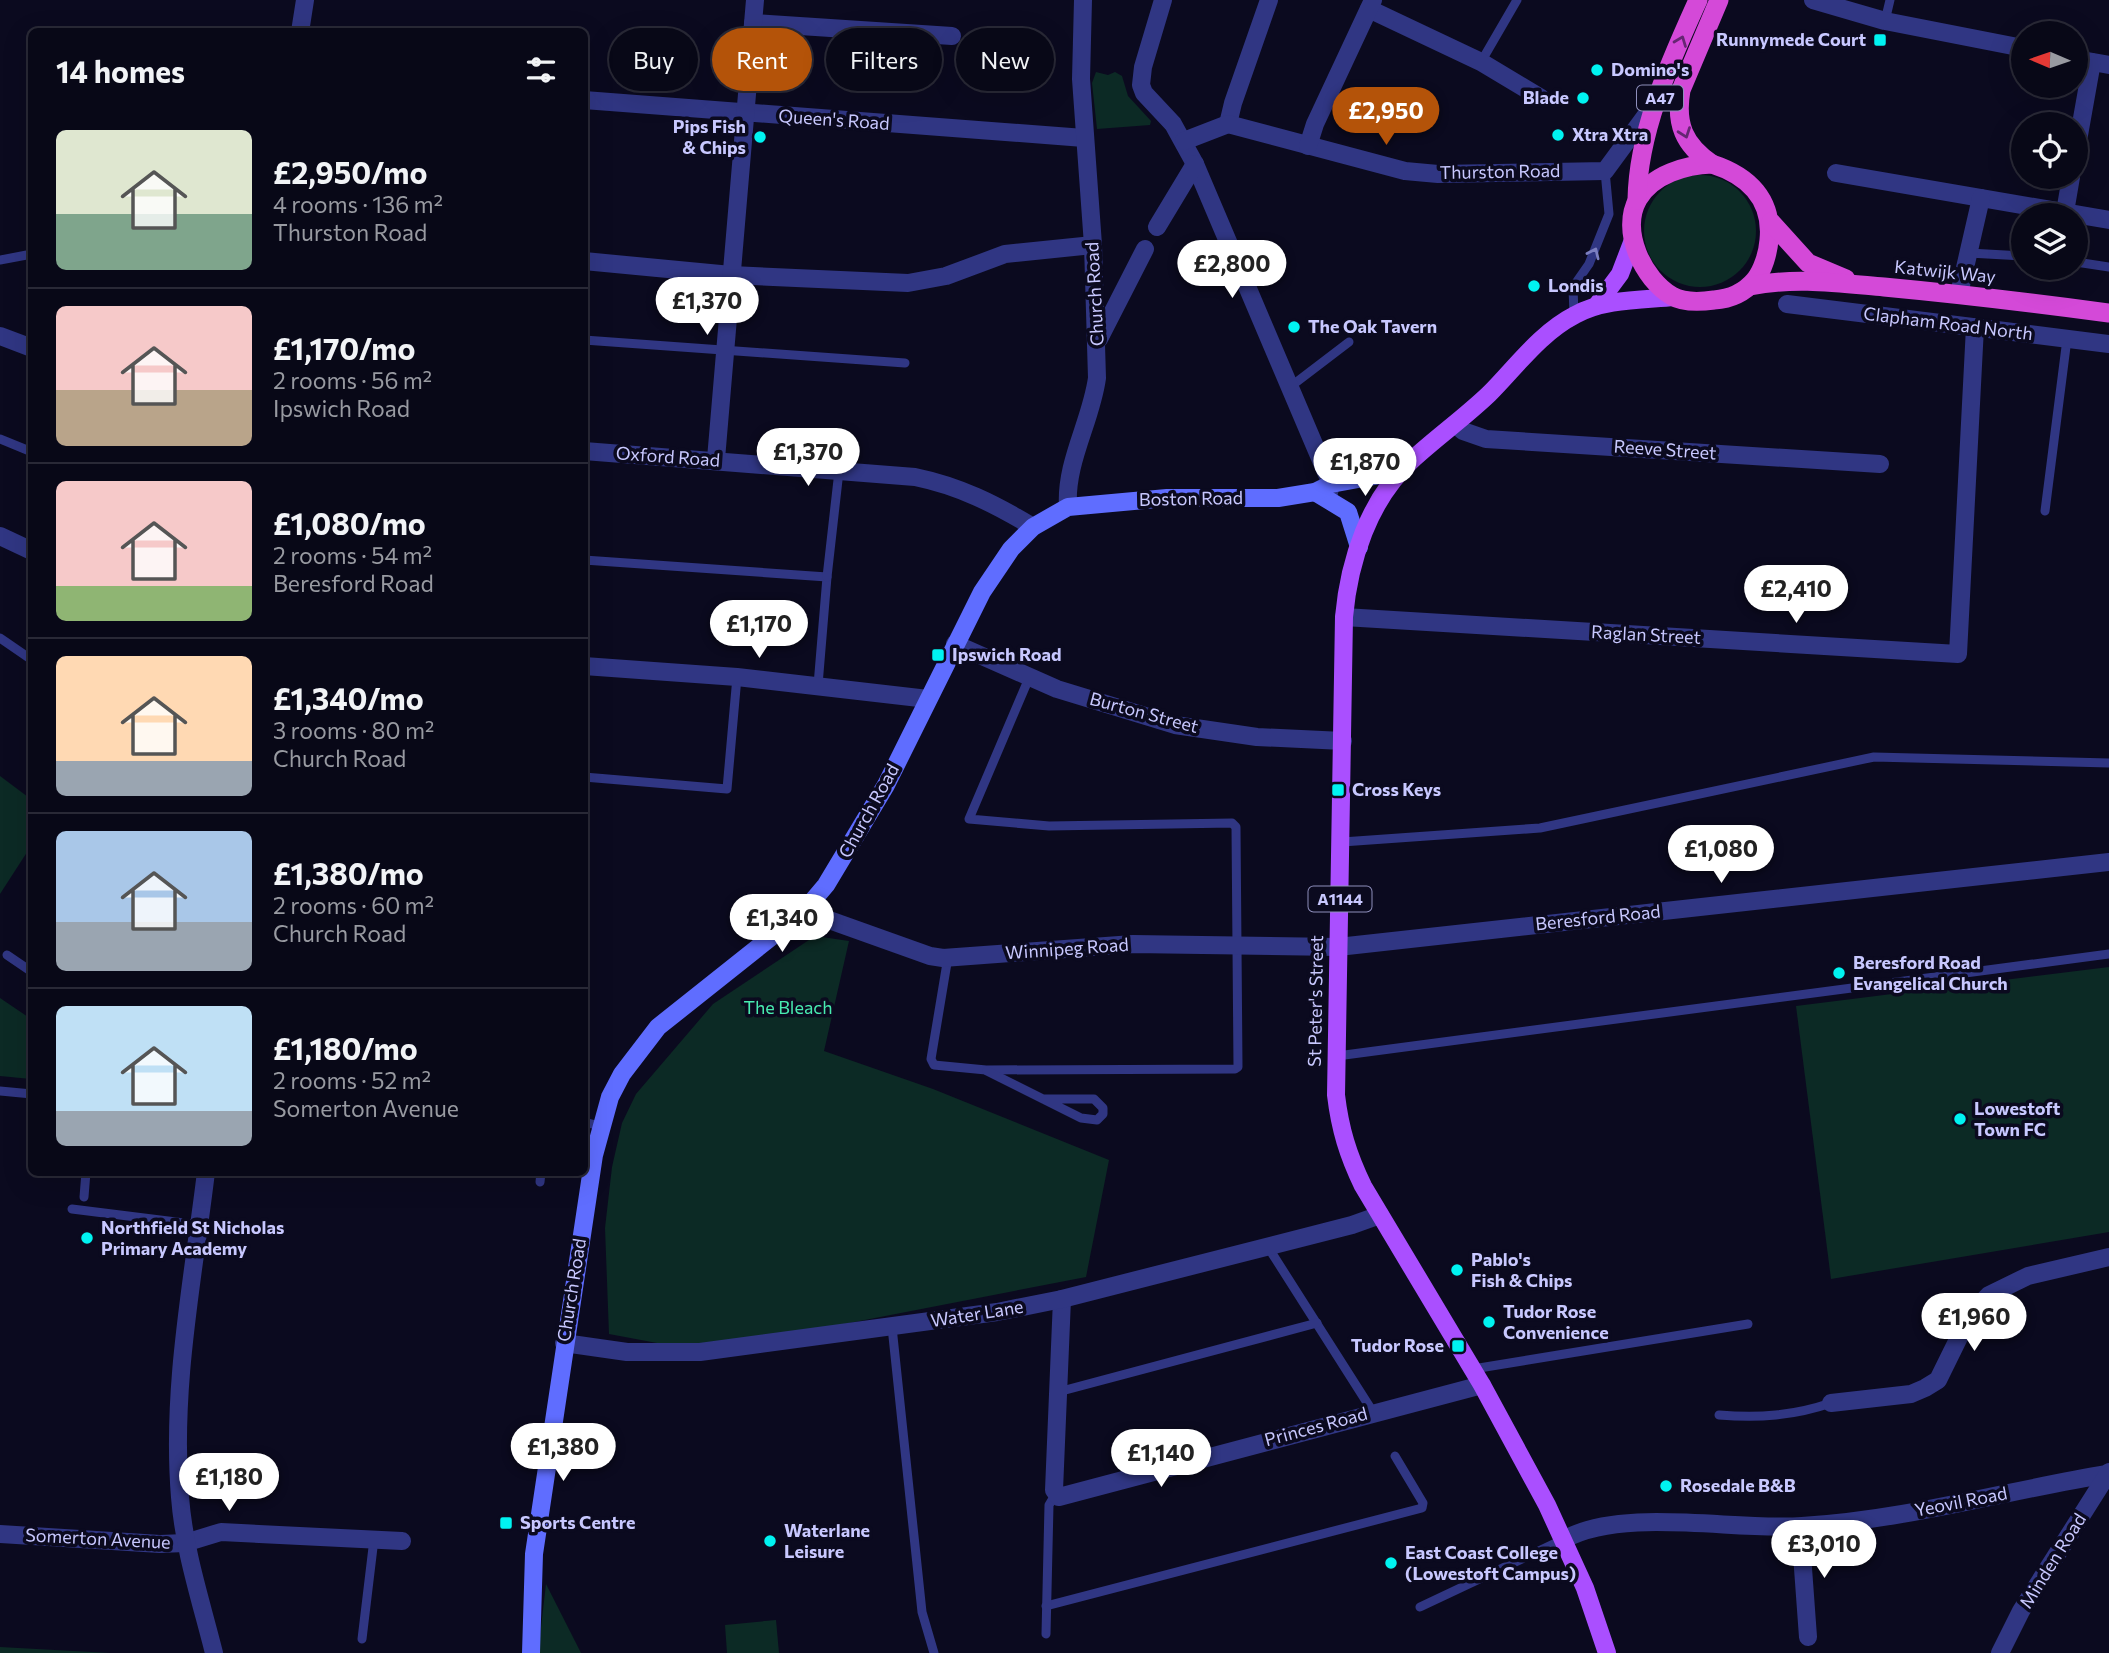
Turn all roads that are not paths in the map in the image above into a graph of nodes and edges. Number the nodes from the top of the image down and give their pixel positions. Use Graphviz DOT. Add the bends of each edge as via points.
graph roads {
  1 [pos="305,0"];
  2 [pos="755,0"];
  3 [pos="1083,0"];
  4 [pos="1163,0"];
  5 [pos="1269,0"];
  6 [pos="1517,0"];
  7 [pos="1699,0"];
  8 [pos="1719,0"];
  9 [pos="1813,0"];
  10 [pos="1890,0"];
  11 [pos="1371,5"];
  12 [pos="1885,21"];
  13 [pos="753,23"];
  14 [pos="301,28"];
  15 [pos="952,36"];
  16 [pos="2011,46"];
  17 [pos="1481,62"];
  18 [pos="2092,62"];
  19 [pos="1661,94"];
  20 [pos="1541,98"];
  21 [pos="588,100"];
  22 [pos="2083,112"];
  23 [pos="745,113"];
  24 [pos="1228,124"];
  25 [pos="1084,138"];
  26 [pos="1184,141"];
  27 [pos="1308,146"];
  28 [pos="1195,164"];
  29 [pos="1712,164"];
  30 [pos="1605,172"];
  31 [pos="1836,173"];
  32 [pos="1981,198"];
  33 [pos="1637,200"];
  34 [pos="2011,203"];
  35 [pos="2088,216"];
  36 [pos="2109,220"];
  37 [pos="1771,222"];
  38 [pos="1157,227"];
  39 [pos="1633,240"];
  40 [pos="1093,245"];
  41 [pos="1145,249"];
  42 [pos="1969,253"];
  43 [pos="28,255"];
  44 [pos="2011,255"];
  45 [pos="0,260"];
  46 [pos="588,261"];
  47 [pos="2088,264"];
  48 [pos="2109,267"];
  49 [pos="731,275"];
  50 [pos="1860,285"];
  51 [pos="1750,286"];
  52 [pos="1959,293"];
  53 [pos="1674,298"];
  54 [pos="1787,304"];
  55 [pos="1597,305"];
  56 [pos="2109,313"];
  57 [pos="1574,315"];
  58 [pos="1975,327"];
  59 [pos="0,336"];
  60 [pos="2067,339"];
  61 [pos="588,340"];
  62 [pos="1098,342"];
  63 [pos="1349,342"];
  64 [pos="2109,344"];
  65 [pos="28,346"];
  66 [pos="725,352"];
  67 [pos="905,363"];
  68 [pos="1290,387"];
  69 [pos="1455,424"];
  70 [pos="0,439"];
  71 [pos="28,450"];
  72 [pos="588,451"];
  73 [pos="716,459"];
  74 [pos="1880,464"];
  75 [pos="839,471"];
  76 [pos="1402,471"];
  77 [pos="1325,492"];
  78 [pos="1068,507"];
  79 [pos="2045,512"];
  80 [pos="1033,527"];
  81 [pos="0,536"];
  82 [pos="1359,547"];
  83 [pos="28,549"];
  84 [pos="588,560"];
  85 [pos="827,577"];
  86 [pos="1344,617"];
  87 [pos="0,638"];
  88 [pos="955,644"];
  89 [pos="28,657"];
  90 [pos="588,666"];
  91 [pos="737,677"];
  92 [pos="1029,678"];
  93 [pos="818,685"];
  94 [pos="928,699"];
  95 [pos="1343,741"];
  96 [pos="2109,763"];
  97 [pos="588,777"];
  98 [pos="1342,842"];
  99 [pos="2109,862"];
  100 [pos="804,911"];
  101 [pos="1237,946"];
  102 [pos="1338,947"];
  103 [pos="7,954"];
  104 [pos="2109,954"];
  105 [pos="948,957"];
  106 [pos="28,969"];
  107 [pos="1336,1056"];
  108 [pos="986,1070"];
  109 [pos="0,1091"];
  110 [pos="28,1094"];
  111 [pos="1044,1099"];
  112 [pos="592,1124"];
  113 [pos="588,1155"];
  114 [pos="86,1176"];
  115 [pos="206,1176"];
  116 [pos="585,1176"];
  117 [pos="84,1197"];
  118 [pos="72,1209"];
  119 [pos="1380,1215"];
  120 [pos="200,1225"];
  121 [pos="1268,1247"];
  122 [pos="2109,1257"];
  123 [pos="1062,1299"];
  124 [pos="1317,1323"];
  125 [pos="1748,1324"];
  126 [pos="892,1327"];
  127 [pos="564,1343"];
  128 [pos="1473,1369"];
  129 [pos="1482,1385"];
  130 [pos="1058,1392"];
  131 [pos="1831,1403"];
  132 [pos="1373,1412"];
  133 [pos="1720,1415"];
  134 [pos="1395,1455"];
  135 [pos="2108,1473"];
  136 [pos="1055,1494"];
  137 [pos="1800,1527"];
  138 [pos="0,1534"];
  139 [pos="374,1539"];
  140 [pos="1565,1539"];
  141 [pos="402,1541"];
  142 [pos="185,1543"];
  143 [pos="1046,1606"];
  144 [pos="1420,1608"];
  145 [pos="1046,1634"];
  146 [pos="1808,1637"];
  147 [pos="362,1639"];
  148 [pos="214,1653"];
  149 [pos="531,1653"];
  150 [pos="934,1653"];
  151 [pos="1607,1653"];
  152 [pos="2000,1653"];
  1 -- 14 [label="street"];
  2 -- 13 [label="street"];
  3 -- 25 [label="street, Church Road"];
  4 -- 26 [label="street" via="1141,73 1144,93"];
  5 -- 24 [label="street"];
  6 -- 17 [label="lane"];
  19 -- 7 [label="highway, A47, one-way"];
  8 -- 29 [label="highway, A47, one-way" via="1678,106 1692,150"];
  9 -- 12 [label="street"];
  10 -- 12 [label="lane"];
  11 -- 17 [label="street"];
  11 -- 27 [label="street"];
  12 -- 16 [label="street"];
  13 -- 15 [label="street"];
  13 -- 23 [label="street"];
  17 -- 20 [label="street"];
  18 -- 22 [label="street"];
  19 -- 30 [label="street"];
  19 -- 33 [label="highway, A47" via="1639,157"];
  21 -- 23 [label="street, Queen's Road"];
  23 -- 25 [label="street, Queen's Road"];
  23 -- 49 [label="street"];
  24 -- 26 [label="street"];
  24 -- 27 [label="street, Thurston Road"];
  25 -- 40 [label="street, Church Road"];
  26 -- 28 [label="street"];
  27 -- 30 [label="street, Thurston Road" via="1405,171"];
  28 -- 38 [label="street"];
  28 -- 68 [label="street"];
  29 -- 33 [label="highway" via="1673,171"];
  29 -- 37 [label="highway" via="1745,178 1764,202"];
  57 -- 30 [label="lane, one-way" via="1573,287 1592,257 1609,214"];
  31 -- 32 [label="street"];
  32 -- 34 [label="street"];
  32 -- 42 [label="street"];
  33 -- 39 [label="highway"];
  35 -- 36 [label="street"];
  37 -- 50 [label="highway, Katwijk Way" via="1808,263"];
  37 -- 51 [label="highway" via="1768,250"];
  39 -- 53 [label="highway" via="1648,272"];
  39 -- 55 [label="main road, St Peter's Street / A1144" via="1620,274"];
  40 -- 49 [label="street" via="1005,254 946,276 908,283"];
  40 -- 62 [label="street, Church Road"];
  41 -- 62 [label="street"];
  42 -- 44 [label="lane"];
  42 -- 52 [label="street"];
  43 -- 45 [label="lane"];
  46 -- 49 [label="street"];
  47 -- 48 [label="lane"];
  49 -- 66 [label="street"];
  50 -- 51 [label="highway, Katwijk Way" via="1784,280"];
  50 -- 52 [label="highway, Katwijk Way"];
  51 -- 53 [label="highway" via="1724,299 1696,302"];
  52 -- 56 [label="highway, Katwijk Way"];
  53 -- 55 [label="main road, St Peter's Street / A1144"];
  54 -- 58 [label="street, Clapham Road North"];
  55 -- 57 [label="main road, St Peter's Street / A1144"];
  57 -- 69 [label="main road, St Peter's Street / A1144" via="1550,332"];
  58 -- 60 [label="street, Clapham Road North"];
  58 -- 86 [label="street, Raglan Street" via="1958,654"];
  59 -- 65 [label="street"];
  60 -- 64 [label="street, Clapham Road North"];
  60 -- 79 [label="lane"];
  61 -- 66 [label="lane"];
  62 -- 78 [label="street, Church Road" via="1094,400 1070,473"];
  63 -- 68 [label="lane"];
  66 -- 67 [label="lane"];
  66 -- 73 [label="street"];
  68 -- 77 [label="street"];
  69 -- 74 [label="street, Reeve Street" via="1486,439"];
  69 -- 76 [label="main road, St Peter's Street / A1144"];
  70 -- 71 [label="lane"];
  72 -- 73 [label="street, Oxford Road"];
  73 -- 75 [label="street, Oxford Road"];
  75 -- 80 [label="street, Oxford Road" via="948,483"];
  75 -- 85 [label="lane"];
  76 -- 77 [label="main road, Boston Road"];
  76 -- 82 [label="main road, St Peter's Street / A1144" via="1367,524"];
  77 -- 78 [label="main road, Boston Road"];
  77 -- 82 [label="main road" via="1348,512"];
  78 -- 80 [label="main road, Church Road"];
  80 -- 88 [label="main road, Church Road" via="982,592"];
  81 -- 83 [label="street"];
  82 -- 86 [label="main road, St Peter's Street / A1144"];
  84 -- 85 [label="lane"];
  85 -- 93 [label="lane"];
  86 -- 95 [label="main road, St Peter's Street / A1144"];
  87 -- 89 [label="lane"];
  88 -- 92 [label="street, Burton Street"];
  88 -- 94 [label="main road, Church Road"];
  90 -- 91 [label="street"];
  91 -- 93 [label="street"];
  91 -- 97 [label="lane" via="727,789"];
  92 -- 95 [label="street, Burton Street" via="1175,725 1257,737"];
  92 -- 101 [label="lane" via="970,813 971,821 1049,826 1231,823 1236,827"];
  93 -- 94 [label="street"];
  94 -- 100 [label="main road, Church Road" via="849,848"];
  95 -- 98 [label="main road, St Peter's Street / A1144"];
  96 -- 98 [label="lane" via="1874,757 1540,828"];
  98 -- 102 [label="main road, St Peter's Street / A1144"];
  99 -- 102 [label="street, Beresford Road"];
  100 -- 105 [label="street, Winnipeg Road" via="930,956"];
  100 -- 112 [label="main road, Church Road" via="658,1027"];
  101 -- 102 [label="street, Winnipeg Road"];
  101 -- 105 [label="street, Winnipeg Road" via="1133,944"];
  101 -- 108 [label="lane" via="1235,1069"];
  102 -- 107 [label="main road, St Peter's Street / A1144"];
  103 -- 106 [label="lane"];
  104 -- 107 [label="lane"];
  105 -- 108 [label="lane" via="931,1063"];
  107 -- 119 [label="main road, St Peter's Street / A1144" via="1339,1125 1347,1153"];
  108 -- 111 [label="lane"];
  109 -- 110 [label="lane"];
  111 -- 111 [label="lane" via="1088,1121 1102,1114 1101,1103 1094,1099"];
  112 -- 113 [label="main road, Church Road"];
  114 -- 117 [label="lane"];
  115 -- 120 [label="street"];
  116 -- 127 [label="main road, Church Road"];
  118 -- 120 [label="lane"];
  119 -- 121 [label="street, Water Lane"];
  119 -- 128 [label="main road, St Peter's Street / A1144"];
  120 -- 142 [label="street" via="181,1366 178,1427"];
  121 -- 123 [label="street, Water Lane"];
  121 -- 124 [label="lane"];
  122 -- 131 [label="street" via="2028,1276 1989,1295 1970,1315 1938,1380 1925,1388 1911,1394"];
  123 -- 126 [label="street, Water Lane"];
  123 -- 130 [label="street"];
  124 -- 130 [label="lane"];
  124 -- 132 [label="lane"];
  125 -- 128 [label="lane"];
  126 -- 127 [label="street, Water Lane" via="700,1352 626,1352"];
  126 -- 150 [label="lane" via="922,1612"];
  127 -- 149 [label="main road, Church Road" via="534,1554"];
  128 -- 129 [label="main road, St Peter's Street / A1144"];
  129 -- 132 [label="street, Princes Road"];
  129 -- 140 [label="main road, St Peter's Street / A1144"];
  130 -- 136 [label="street"];
  131 -- 133 [label="lane" via="1808,1412 1764,1418"];
  132 -- 136 [label="street, Princes Road" via="1059,1497"];
  134 -- 143 [label="lane" via="1422,1508"];
  135 -- 137 [label="street, Yeovil Road" via="1886,1517"];
  135 -- 152 [label="street, Minden Road" via="2021,1611"];
  136 -- 143 [label="lane" via="1049,1505"];
  137 -- 140 [label="street, Yeovil Road" via="1605,1523"];
  137 -- 146 [label="street"];
  138 -- 142 [label="street, Somerton Avenue"];
  139 -- 141 [label="street, Somerton Avenue"];
  139 -- 142 [label="street, Somerton Avenue" via="221,1532"];
  139 -- 147 [label="lane"];
  140 -- 144 [label="lane"];
  140 -- 151 [label="main road, St Peter's Street / A1144"];
  142 -- 148 [label="street"];
  143 -- 145 [label="lane"];
}
